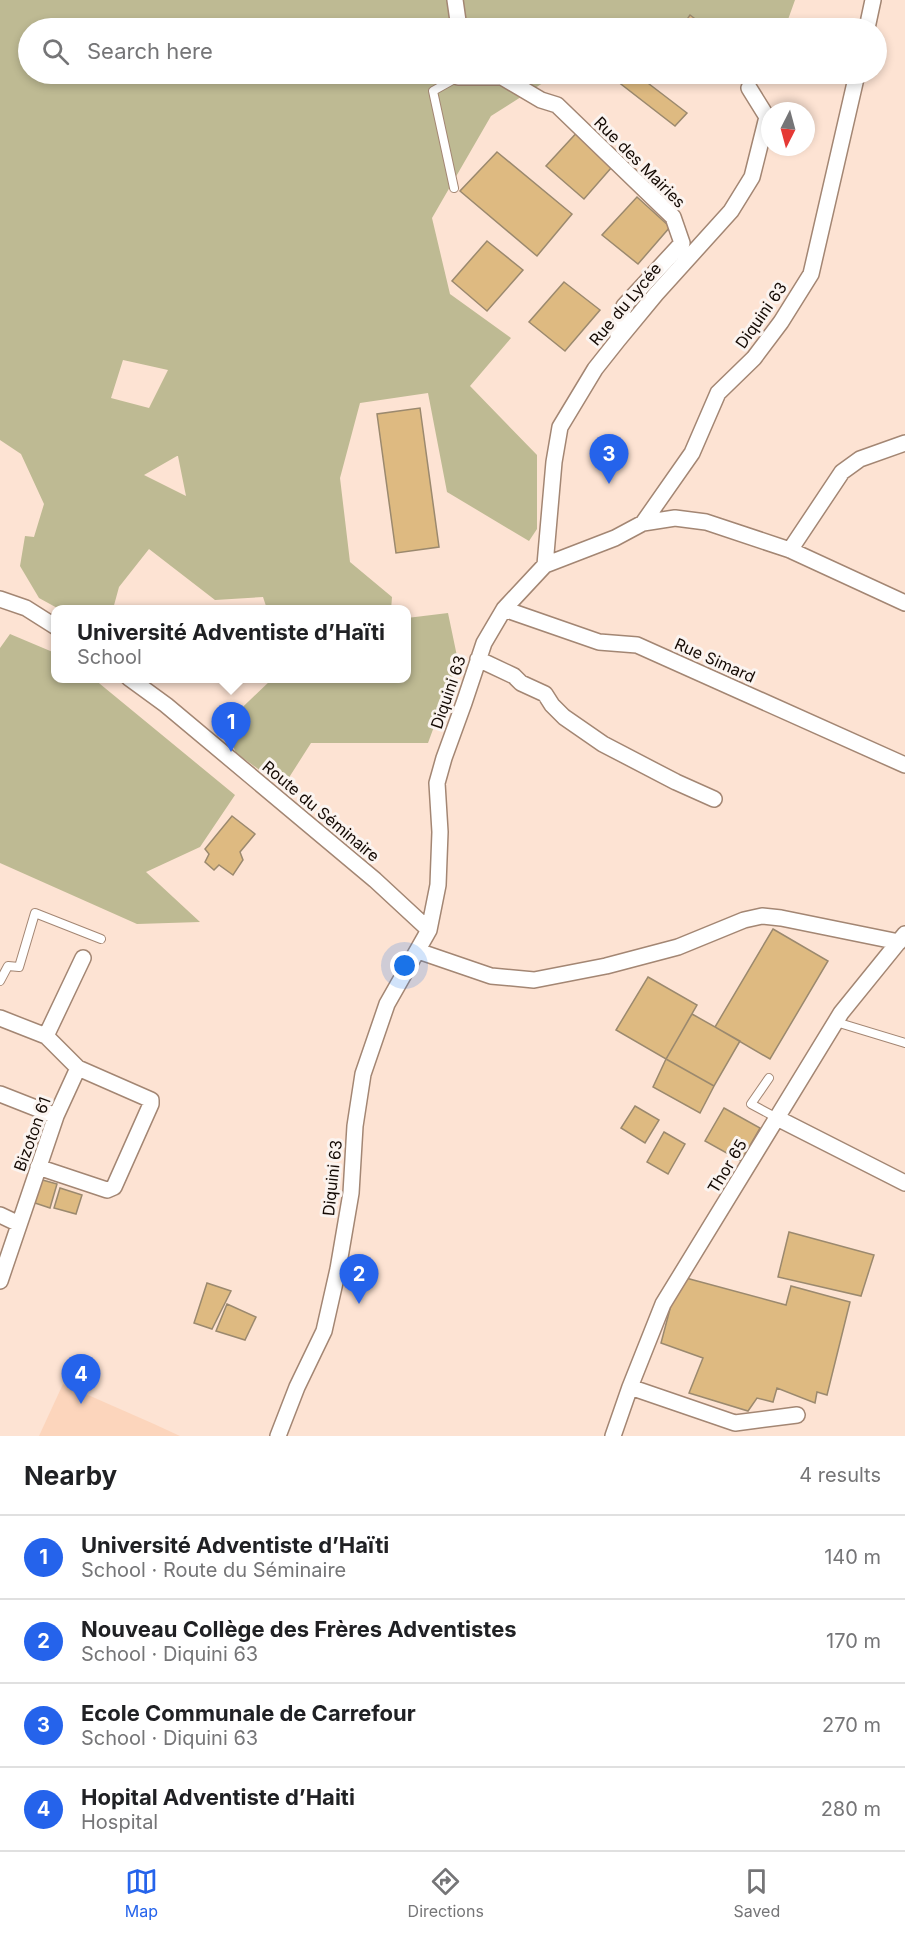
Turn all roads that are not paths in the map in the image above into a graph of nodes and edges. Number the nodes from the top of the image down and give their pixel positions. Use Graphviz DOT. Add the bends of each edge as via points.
graph roads {
  1 [pos="455,0"];
  2 [pos="873,0"];
  3 [pos="458,18"];
  4 [pos="869,18"];
  5 [pos="444,84"];
  6 [pos="514,84"];
  7 [pos="855,84"];
  8 [pos="749,88"];
  9 [pos="454,188"];
  10 [pos="618,340"];
  11 [pos="905,443"];
  12 [pos="643,523"];
  13 [pos="790,550"];
  14 [pos="544,565"];
  15 [pos="0,599"];
  16 [pos="905,603"];
  17 [pos="504,609"];
  18 [pos="51,624"];
  19 [pos="478,659"];
  20 [pos="136,683"];
  21 [pos="905,765"];
  22 [pos="714,799"];
  23 [pos="429,930"];
  24 [pos="902,938"];
  25 [pos="101,939"];
  26 [pos="418,951"];
  27 [pos="83,958"];
  28 [pos="0,981"];
  29 [pos="0,1018"];
  30 [pos="836,1022"];
  31 [pos="46,1036"];
  32 [pos="905,1043"];
  33 [pos="78,1068"];
  34 [pos="769,1078"];
  35 [pos="0,1094"];
  36 [pos="56,1116"];
  37 [pos="777,1118"];
  38 [pos="38,1167"];
  39 [pos="905,1183"];
  40 [pos="0,1215"];
  41 [pos="19,1224"];
  42 [pos="0,1281"];
  43 [pos="630,1387"];
  44 [pos="797,1415"];
  45 [pos="618,1435"];
  46 [pos="278,1436"];
  1 -- 3 [label="street"];
  2 -- 4 [label="street"];
  5 -- 9 [label="lane" via="433,91"];
  6 -- 10 [label="street, Rue des Mairies" via="557,105 673,217 682,243 624,306"];
  7 -- 12 [label="street, Diquini 63" via="811,274 754,358 718,393 692,453"];
  8 -- 10 [label="street, Rue du Lycée" via="767,117 752,177 731,211"];
  10 -- 14 [label="street, Rue du Lycée" via="595,369 560,428"];
  11 -- 13 [label="street" via="860,459 842,472"];
  12 -- 13 [label="street" via="675,518 706,522"];
  12 -- 14 [label="street, Diquini 63"];
  13 -- 16 [label="street"];
  14 -- 17 [label="street, Diquini 63"];
  15 -- 18 [label="street" via="26,608"];
  17 -- 19 [label="street, Diquini 63"];
  17 -- 21 [label="street, Rue Simard" via="599,642 637,645"];
  19 -- 22 [label="street" via="544,694 564,717 603,744"];
  19 -- 23 [label="street, Diquini 63" via="437,783 438,885"];
  20 -- 23 [label="street, Route du Séminaire" via="375,879"];
  23 -- 26 [label="street, Diquini 63"];
  24 -- 26 [label="street" via="762,916 678,947 534,980 490,976"];
  24 -- 30 [label="street, Thor 65"];
  25 -- 28 [label="lane" via="35,913 19,967 8,966"];
  26 -- 46 [label="street, Diquini 63" via="387,1004 363,1074 351,1193 324,1331"];
  27 -- 31 [label="street"];
  29 -- 31 [label="street"];
  30 -- 32 [label="lane"];
  30 -- 37 [label="street, Thor 65"];
  31 -- 33 [label="street"];
  33 -- 36 [label="street, Bizoton 61"];
  33 -- 38 [label="street" via="148,1098 151,1104 110,1190"];
  34 -- 37 [label="lane" via="751,1104"];
  35 -- 36 [label="street"];
  36 -- 38 [label="street, Bizoton 61"];
  37 -- 39 [label="street"];
  37 -- 43 [label="street, Thor 65" via="663,1304"];
  38 -- 41 [label="street, Bizoton 61"];
  40 -- 41 [label="street"];
  41 -- 42 [label="street, Bizoton 61"];
  43 -- 44 [label="street" via="735,1423"];
  43 -- 45 [label="street, Thor 65"];
}
